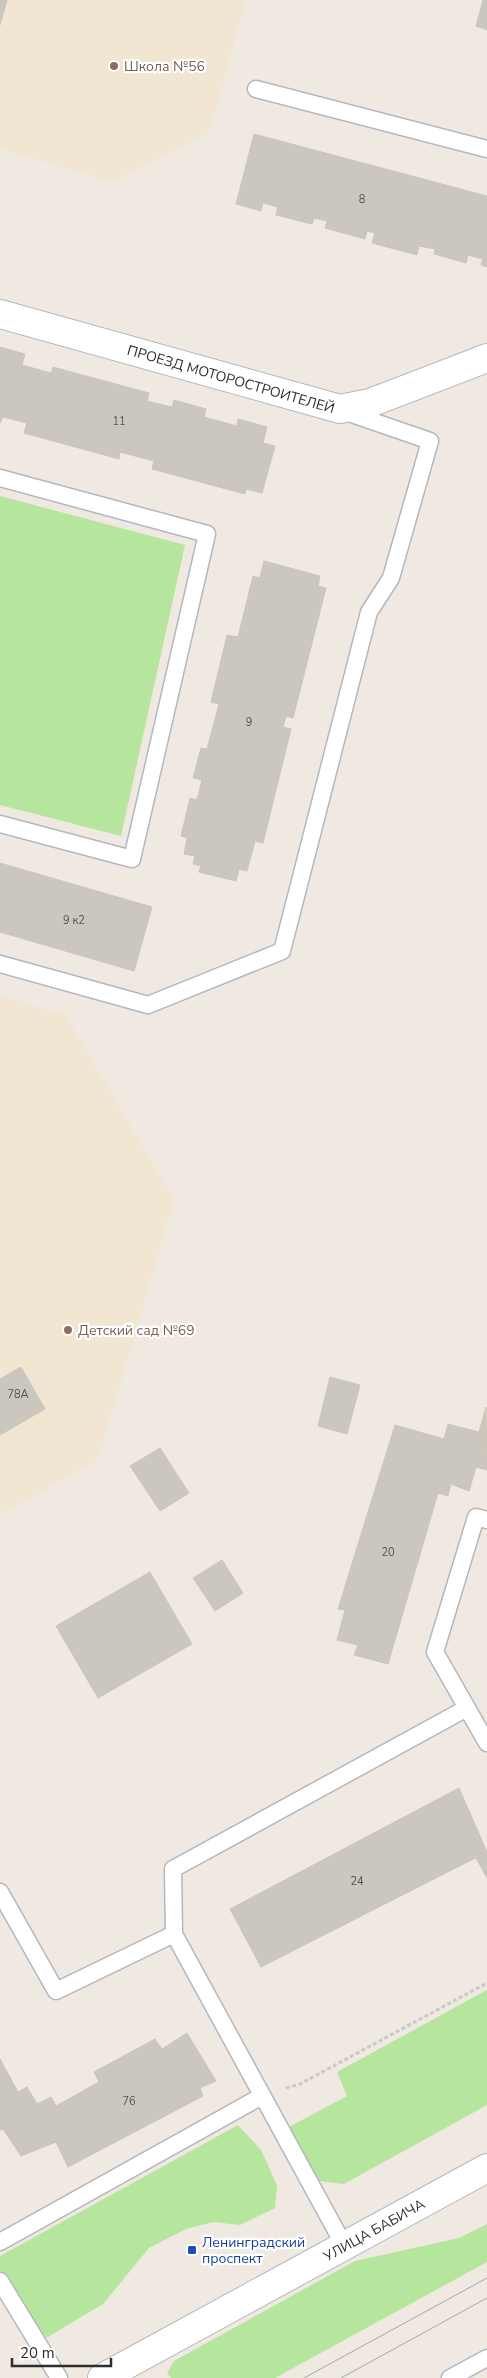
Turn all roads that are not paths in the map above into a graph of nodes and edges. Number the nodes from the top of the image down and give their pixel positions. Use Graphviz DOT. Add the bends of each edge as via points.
graph roads {
  1 [pos="256,89"];
  2 [pos="487,150"];
  3 [pos="0,314"];
  4 [pos="487,358"];
  5 [pos="340,409"];
  6 [pos="0,478"];
  7 [pos="0,824"];
  8 [pos="0,964"];
  9 [pos="487,1520"];
  10 [pos="467,1708"];
  11 [pos="487,1743"];
  12 [pos="0,1892"];
  13 [pos="174,1934"];
  14 [pos="262,2096"];
  15 [pos="487,2168"];
  16 [pos="0,2242"];
  17 [pos="345,2247"];
  18 [pos="0,2280"];
  19 [pos="487,2358"];
  20 [pos="59,2378"];
  21 [pos="102,2378"];
  22 [pos="450,2378"];
  1 -- 2 [label="lane"];
  3 -- 5 [label="street, ПРОЕЗД МОТОРОСТРОИТЕЛЕЙ"];
  4 -- 5 [label="street, ПРОЕЗД МОТОРОСТРОИТЕЛЕЙ" via="370,403"];
  5 -- 8 [label="lane" via="430,442 390,578 369,612 282,951 148,1005"];
  6 -- 7 [label="lane" via="207,534 132,859"];
  9 -- 10 [label="lane" via="476,1517 435,1652"];
  10 -- 11 [label="lane"];
  10 -- 13 [label="lane" via="173,1869"];
  12 -- 13 [label="lane" via="56,1991"];
  13 -- 14 [label="lane"];
  14 -- 16 [label="lane"];
  14 -- 17 [label="lane"];
  15 -- 17 [label="street, УЛИЦА БАБИЧА"];
  17 -- 21 [label="street, УЛИЦА БАБИЧА"];
  18 -- 20 [label="lane"];
  19 -- 22 [label="lane"];
}
